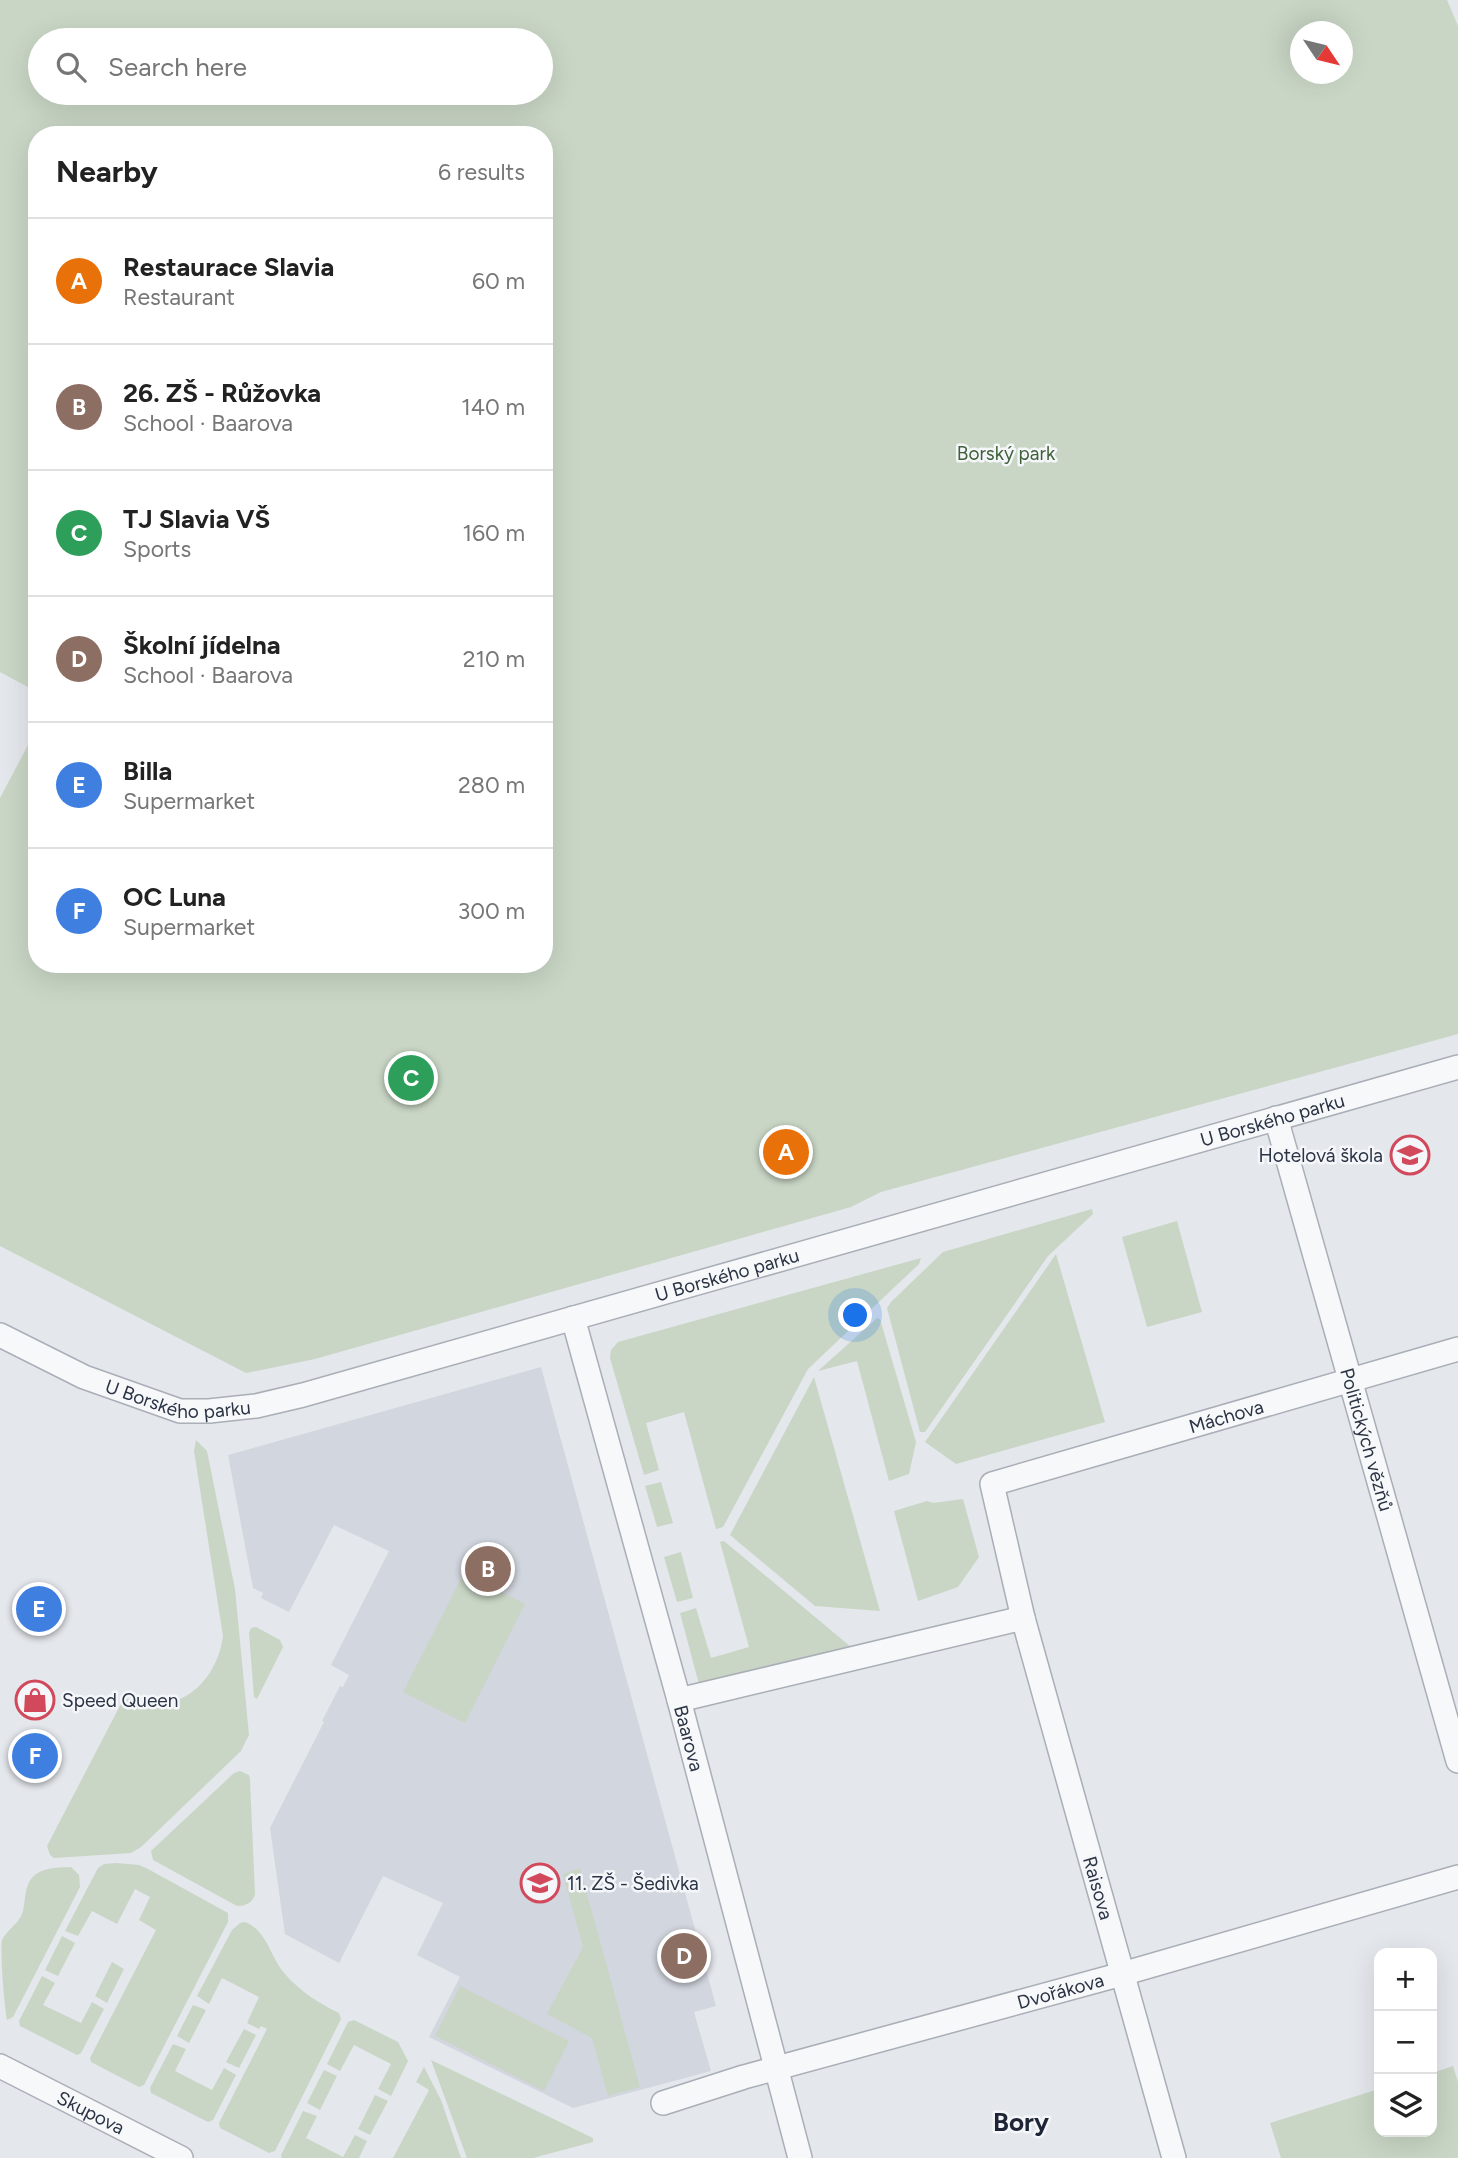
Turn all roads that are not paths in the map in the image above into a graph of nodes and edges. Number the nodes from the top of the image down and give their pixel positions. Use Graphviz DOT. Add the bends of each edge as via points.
graph roads {
  1 [pos="1458,1067"];
  2 [pos="1276,1118"];
  3 [pos="573,1318"];
  4 [pos="0,1335"];
  5 [pos="1458,1349"];
  6 [pos="1350,1379"];
  7 [pos="992,1484"];
  8 [pos="1023,1618"];
  9 [pos="679,1700"];
  10 [pos="1458,1761"];
  11 [pos="1458,1877"];
  12 [pos="1122,1974"];
  13 [pos="0,2066"];
  14 [pos="776,2069"];
  15 [pos="663,2103"];
  16 [pos="181,2158"];
  17 [pos="800,2158"];
  18 [pos="1174,2158"];
  1 -- 2 [label="street, U Borského parku"];
  2 -- 3 [label="street, U Borského parku"];
  2 -- 6 [label="street, Politických vězňů"];
  3 -- 4 [label="street, U Borského parku" via="303,1395 209,1411 180,1411 118,1391"];
  3 -- 9 [label="street, Baarova"];
  5 -- 6 [label="street, Máchova"];
  6 -- 7 [label="street, Máchova"];
  6 -- 10 [label="street, Politických vězňů"];
  7 -- 8 [label="street, Raisova"];
  8 -- 9 [label="street"];
  8 -- 12 [label="street, Raisova"];
  9 -- 14 [label="street, Baarova"];
  11 -- 12 [label="street, Dvořákova"];
  12 -- 14 [label="street, Dvořákova"];
  12 -- 18 [label="street, Raisova"];
  13 -- 16 [label="street, Skupova"];
  14 -- 15 [label="street, Dvořákova"];
  14 -- 17 [label="street, Baarova"];
}
